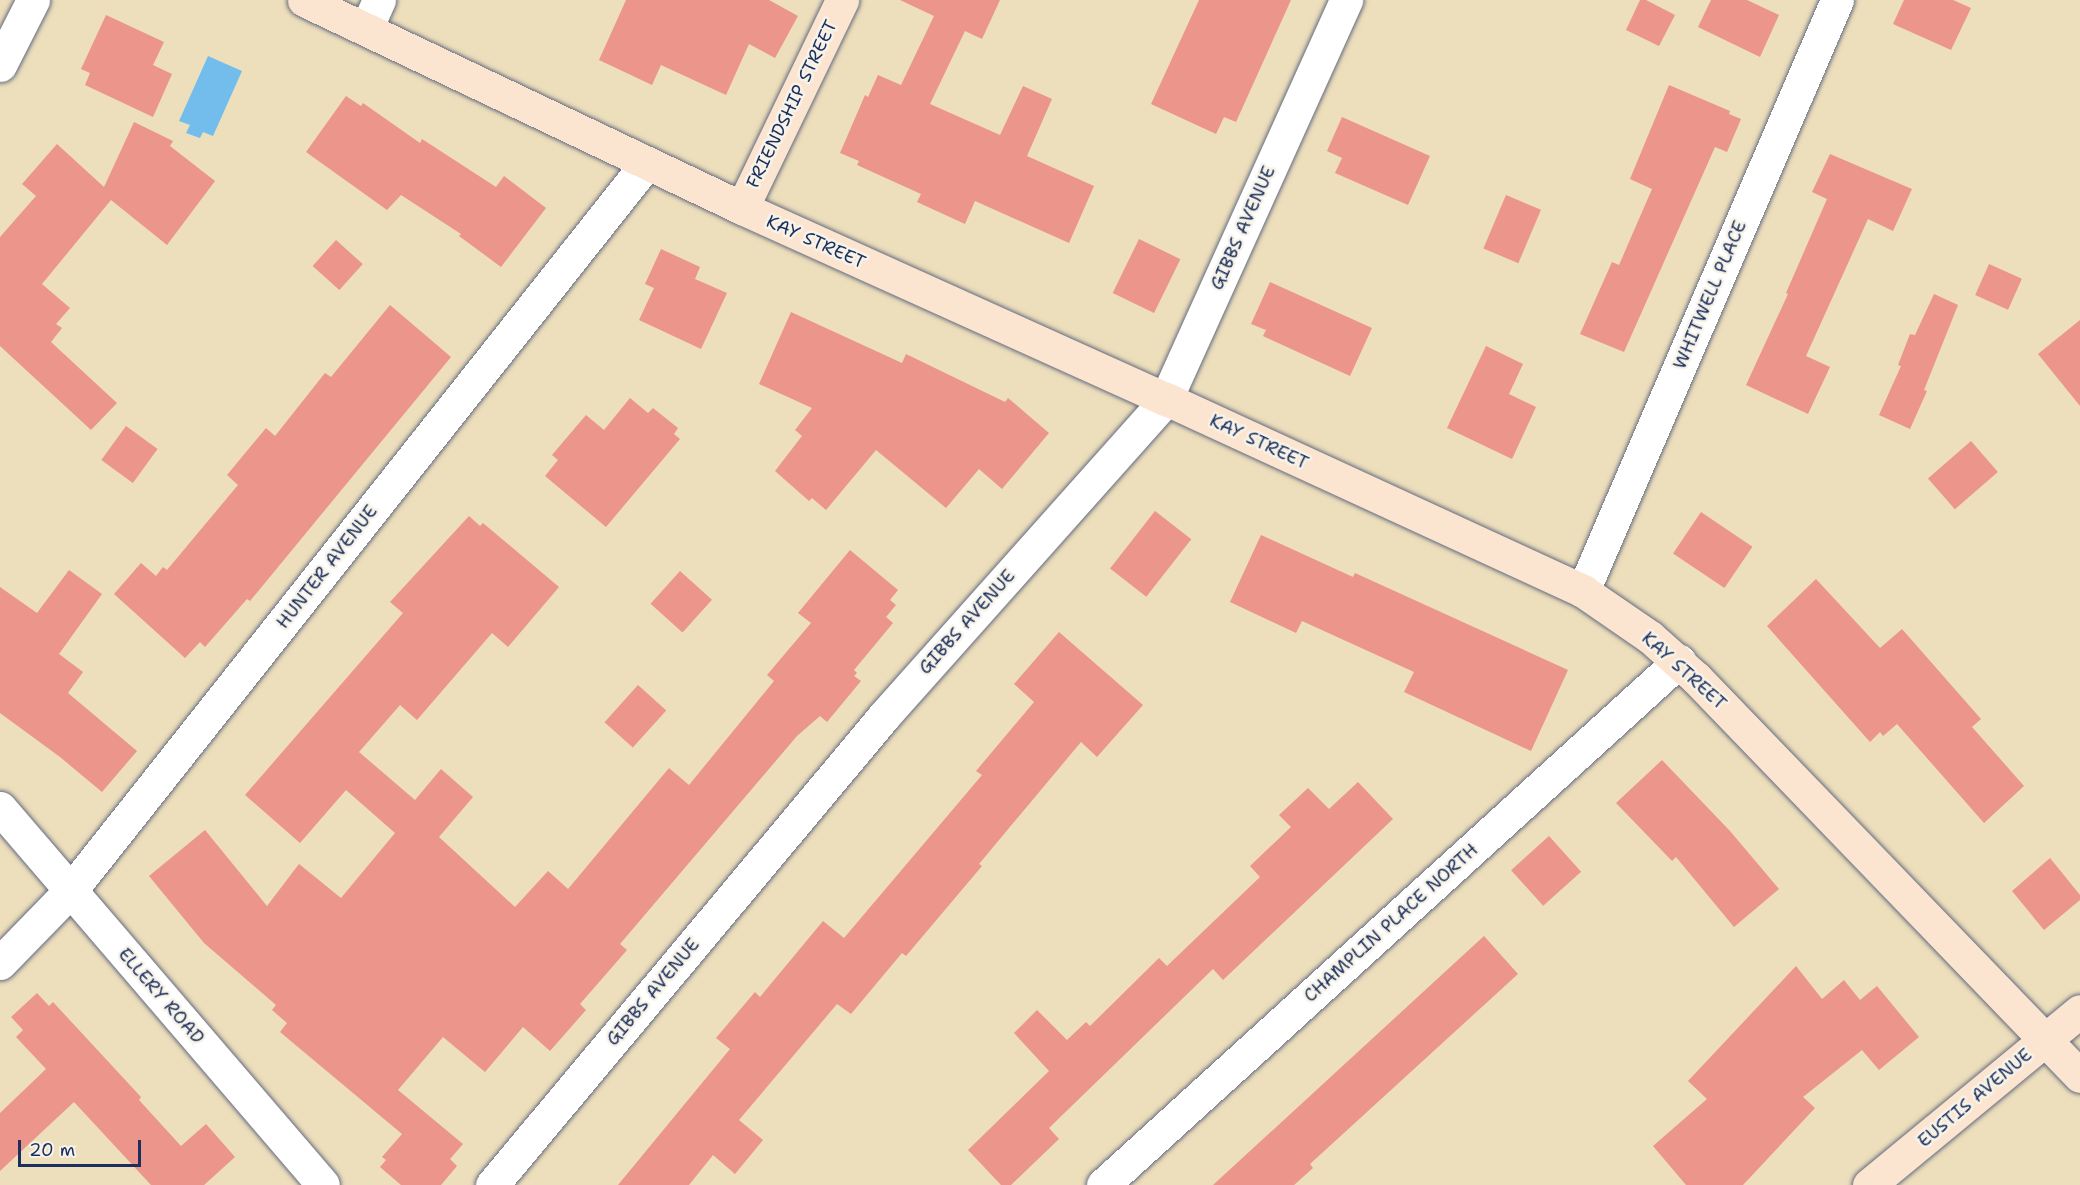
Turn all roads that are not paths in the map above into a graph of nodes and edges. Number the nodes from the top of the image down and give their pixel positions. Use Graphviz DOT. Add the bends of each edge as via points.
graph roads {
  1 [pos="33,0"];
  2 [pos="304,0"];
  3 [pos="842,0"];
  4 [pos="1346,0"];
  5 [pos="1837,0"];
  6 [pos="373,14"];
  7 [pos="0,65"];
  8 [pos="646,164"];
  9 [pos="742,208"];
  10 [pos="1166,399"];
  11 [pos="1583,591"];
  12 [pos="1678,661"];
  13 [pos="0,808"];
  14 [pos="71,890"];
  15 [pos="0,963"];
  16 [pos="2080,1011"];
  17 [pos="2046,1039"];
  18 [pos="2080,1076"];
  19 [pos="323,1185"];
  20 [pos="492,1185"];
  21 [pos="1103,1185"];
  22 [pos="1869,1185"];
  1 -- 7 [label="street"];
  2 -- 6 [label="street, KAY STREET"];
  3 -- 9 [label="street, FRIENDSHIP STREET"];
  4 -- 10 [label="street, GIBBS AVENUE"];
  5 -- 11 [label="street, WHITWELL PLACE"];
  6 -- 8 [label="street, KAY STREET"];
  8 -- 9 [label="street, KAY STREET"];
  8 -- 14 [label="street, HUNTER AVENUE"];
  9 -- 10 [label="street, KAY STREET"];
  10 -- 11 [label="street, KAY STREET"];
  10 -- 20 [label="street, GIBBS AVENUE" via="884,716"];
  11 -- 12 [label="street, KAY STREET"];
  12 -- 17 [label="street, KAY STREET"];
  12 -- 21 [label="street, CHAMPLIN PLACE NORTH"];
  13 -- 14 [label="street, ELLERY ROAD"];
  14 -- 15 [label="street, HUNTER AVENUE"];
  14 -- 19 [label="street, ELLERY ROAD"];
  16 -- 17 [label="street, EUSTIS AVENUE"];
  17 -- 18 [label="street, KAY STREET"];
  17 -- 22 [label="street, EUSTIS AVENUE"];
}
